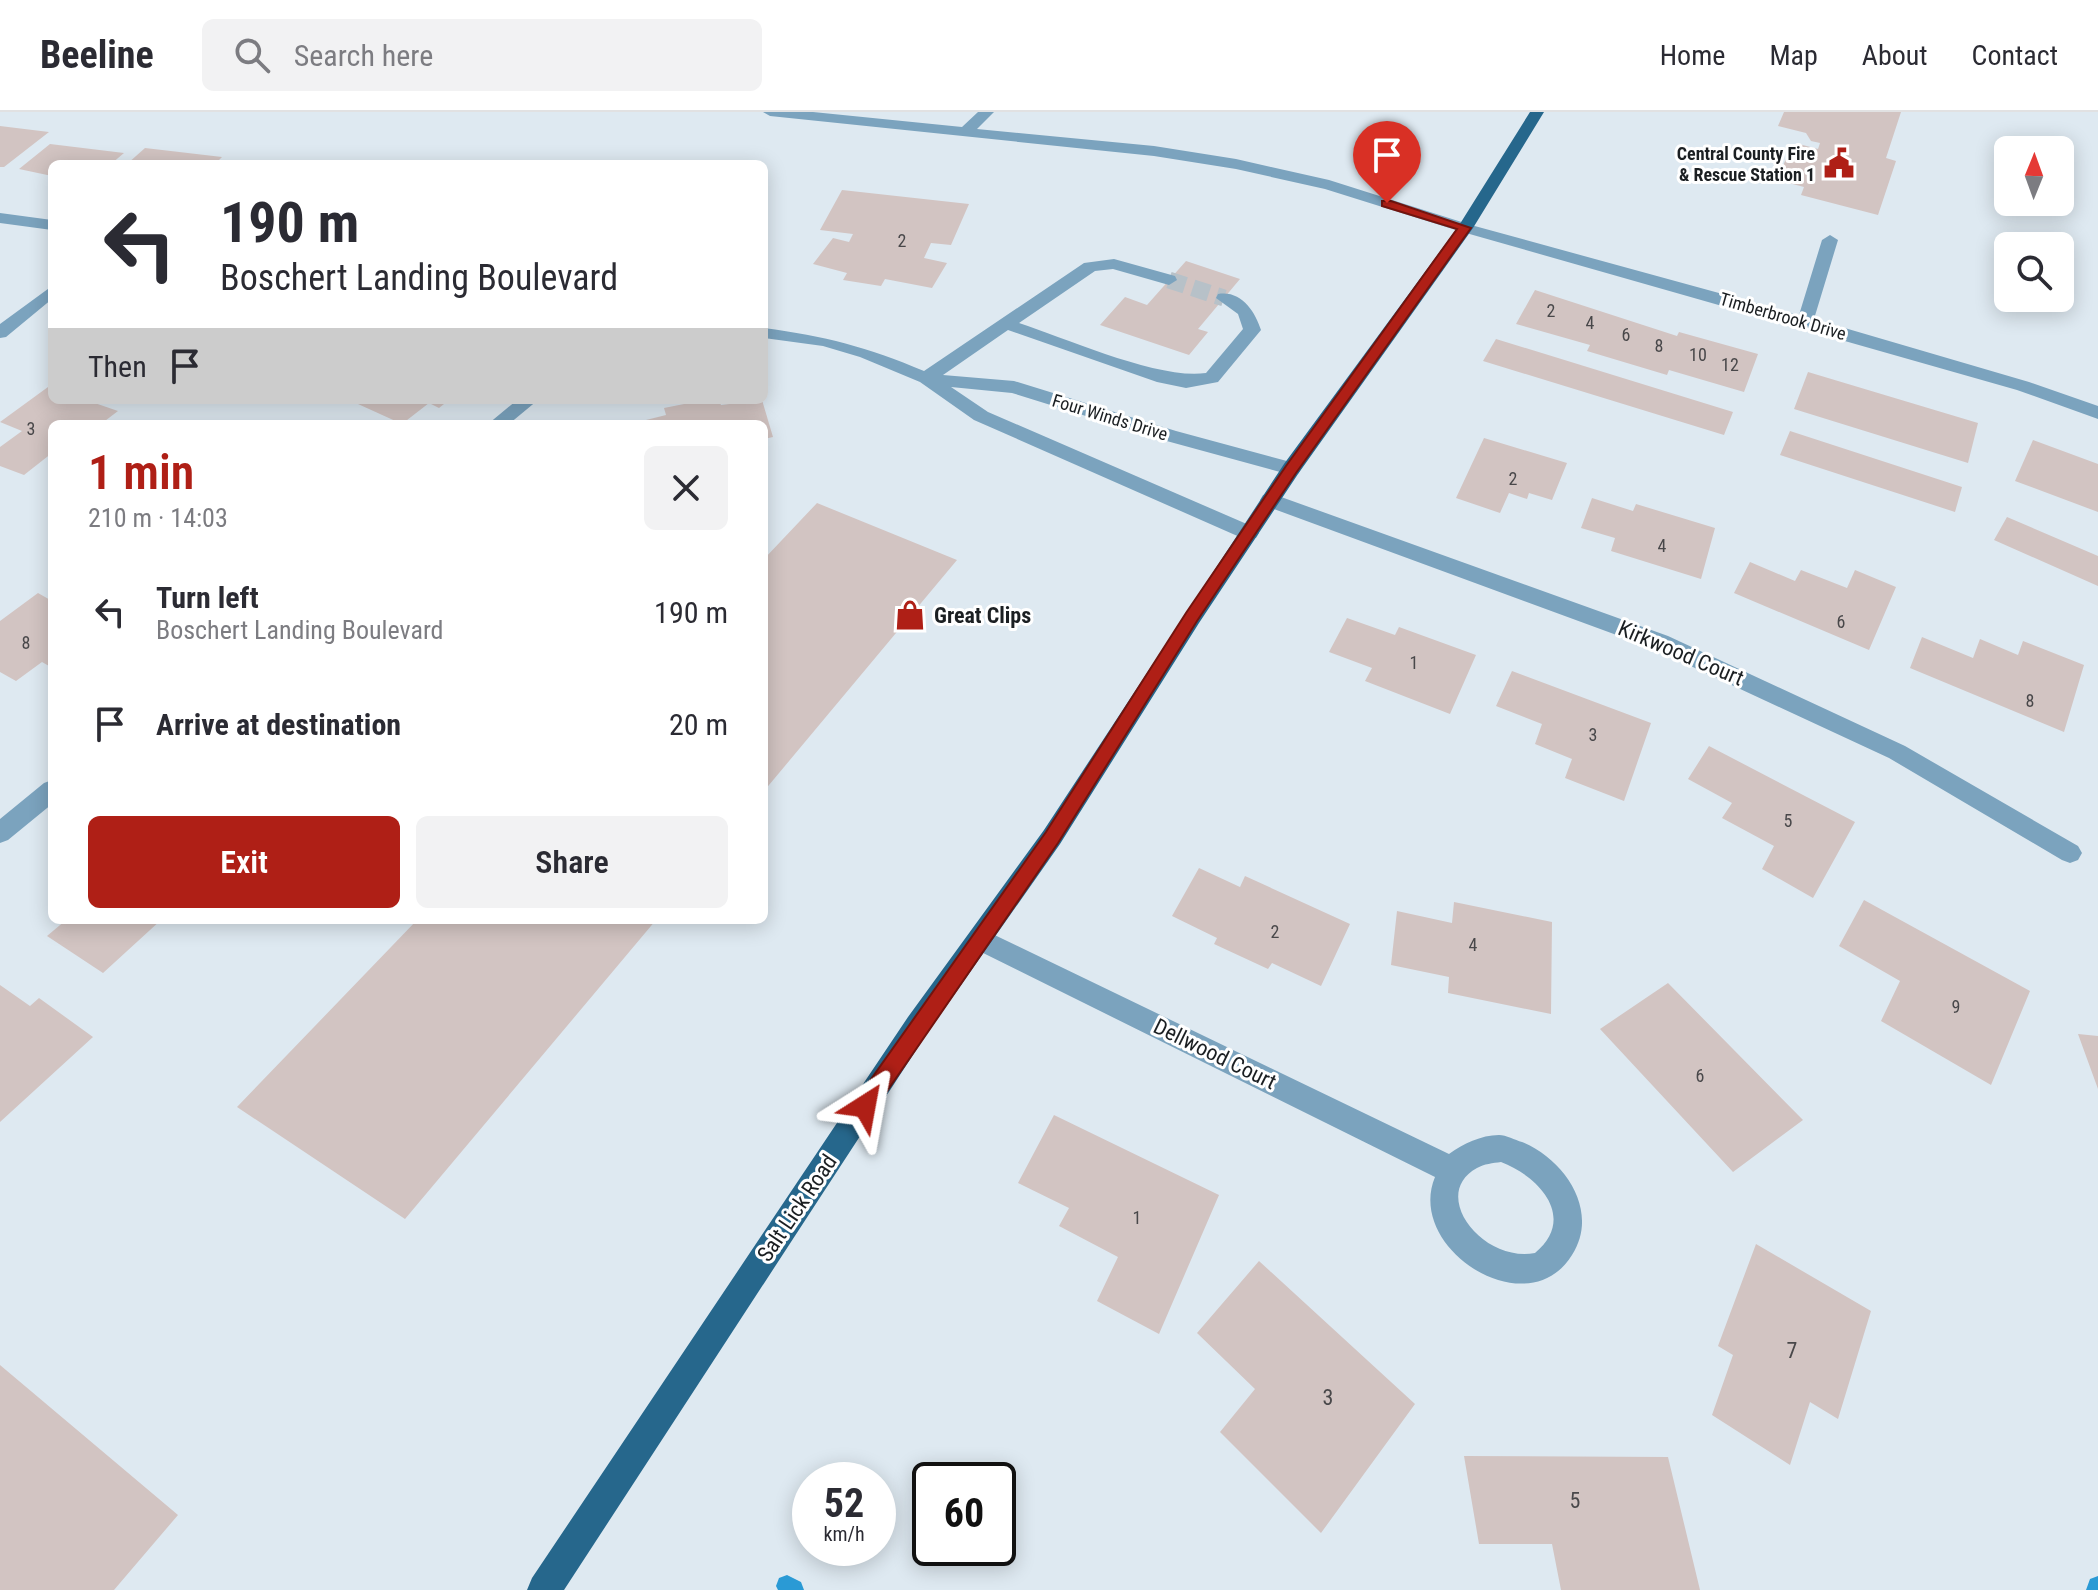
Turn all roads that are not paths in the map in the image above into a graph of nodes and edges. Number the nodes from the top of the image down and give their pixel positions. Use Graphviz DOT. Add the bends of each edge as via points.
graph roads {
  1 [pos="770,112"];
  2 [pos="987,112"];
  3 [pos="1537,112"];
  4 [pos="963,134"];
  5 [pos="0,218"];
  6 [pos="48,224"];
  7 [pos="1465,228"];
  8 [pos="1830,240"];
  9 [pos="1169,280"];
  10 [pos="48,294"];
  11 [pos="1224,298"];
  12 [pos="1805,322"];
  13 [pos="1006,324"];
  14 [pos="0,333"];
  15 [pos="768,334"];
  16 [pos="926,378"];
  17 [pos="524,404"];
  18 [pos="2098,413"];
  19 [pos="502,420"];
  20 [pos="1291,469"];
  21 [pos="1270,500"];
  22 [pos="1249,533"];
  23 [pos="48,793"];
  24 [pos="0,833"];
  25 [pos="2070,853"];
  26 [pos="980,939"];
  27 [pos="1451,1170"];
  28 [pos="544,1590"];
  1 -- 4 [label="street, Timberbrook Drive"];
  2 -- 4 [label="street"];
  3 -- 7 [label="main road, Salt Lick Road"];
  4 -- 7 [label="street, Timberbrook Drive" via="1201,157 1329,185"];
  5 -- 6 [label="street"];
  7 -- 12 [label="street, Timberbrook Drive"];
  7 -- 20 [label="main road, Salt Lick Road"];
  8 -- 12 [label="street"];
  9 -- 13 [label="street" via="1114,264 1090,267"];
  10 -- 14 [label="street"];
  11 -- 13 [label="street" via="1246,311 1252,330 1212,378 1186,382"];
  12 -- 18 [label="street, Timberbrook Drive"];
  13 -- 16 [label="street"];
  15 -- 16 [label="street, Four Winds Drive" via="824,341"];
  16 -- 20 [label="street, Four Winds Drive" via="1014,387"];
  16 -- 22 [label="street, Four Winds Drive" via="981,416"];
  17 -- 19 [label="street"];
  20 -- 21 [label="main road, Salt Lick Road"];
  21 -- 22 [label="main road, Salt Lick Road"];
  21 -- 25 [label="street, Kirkwood Court" via="1660,642 1897,752"];
  22 -- 26 [label="main road, Salt Lick Road"];
  23 -- 24 [label="street"];
  26 -- 27 [label="street, Dellwood Court"];
  26 -- 28 [label="main road, Salt Lick Road"];
  27 -- 27 [label="street" via="1445,1208 1467,1248 1486,1262 1526,1270 1545,1265 1558,1252 1566,1236 1564,1198 1539,1165 1501,1148 1481,1149"];
}
